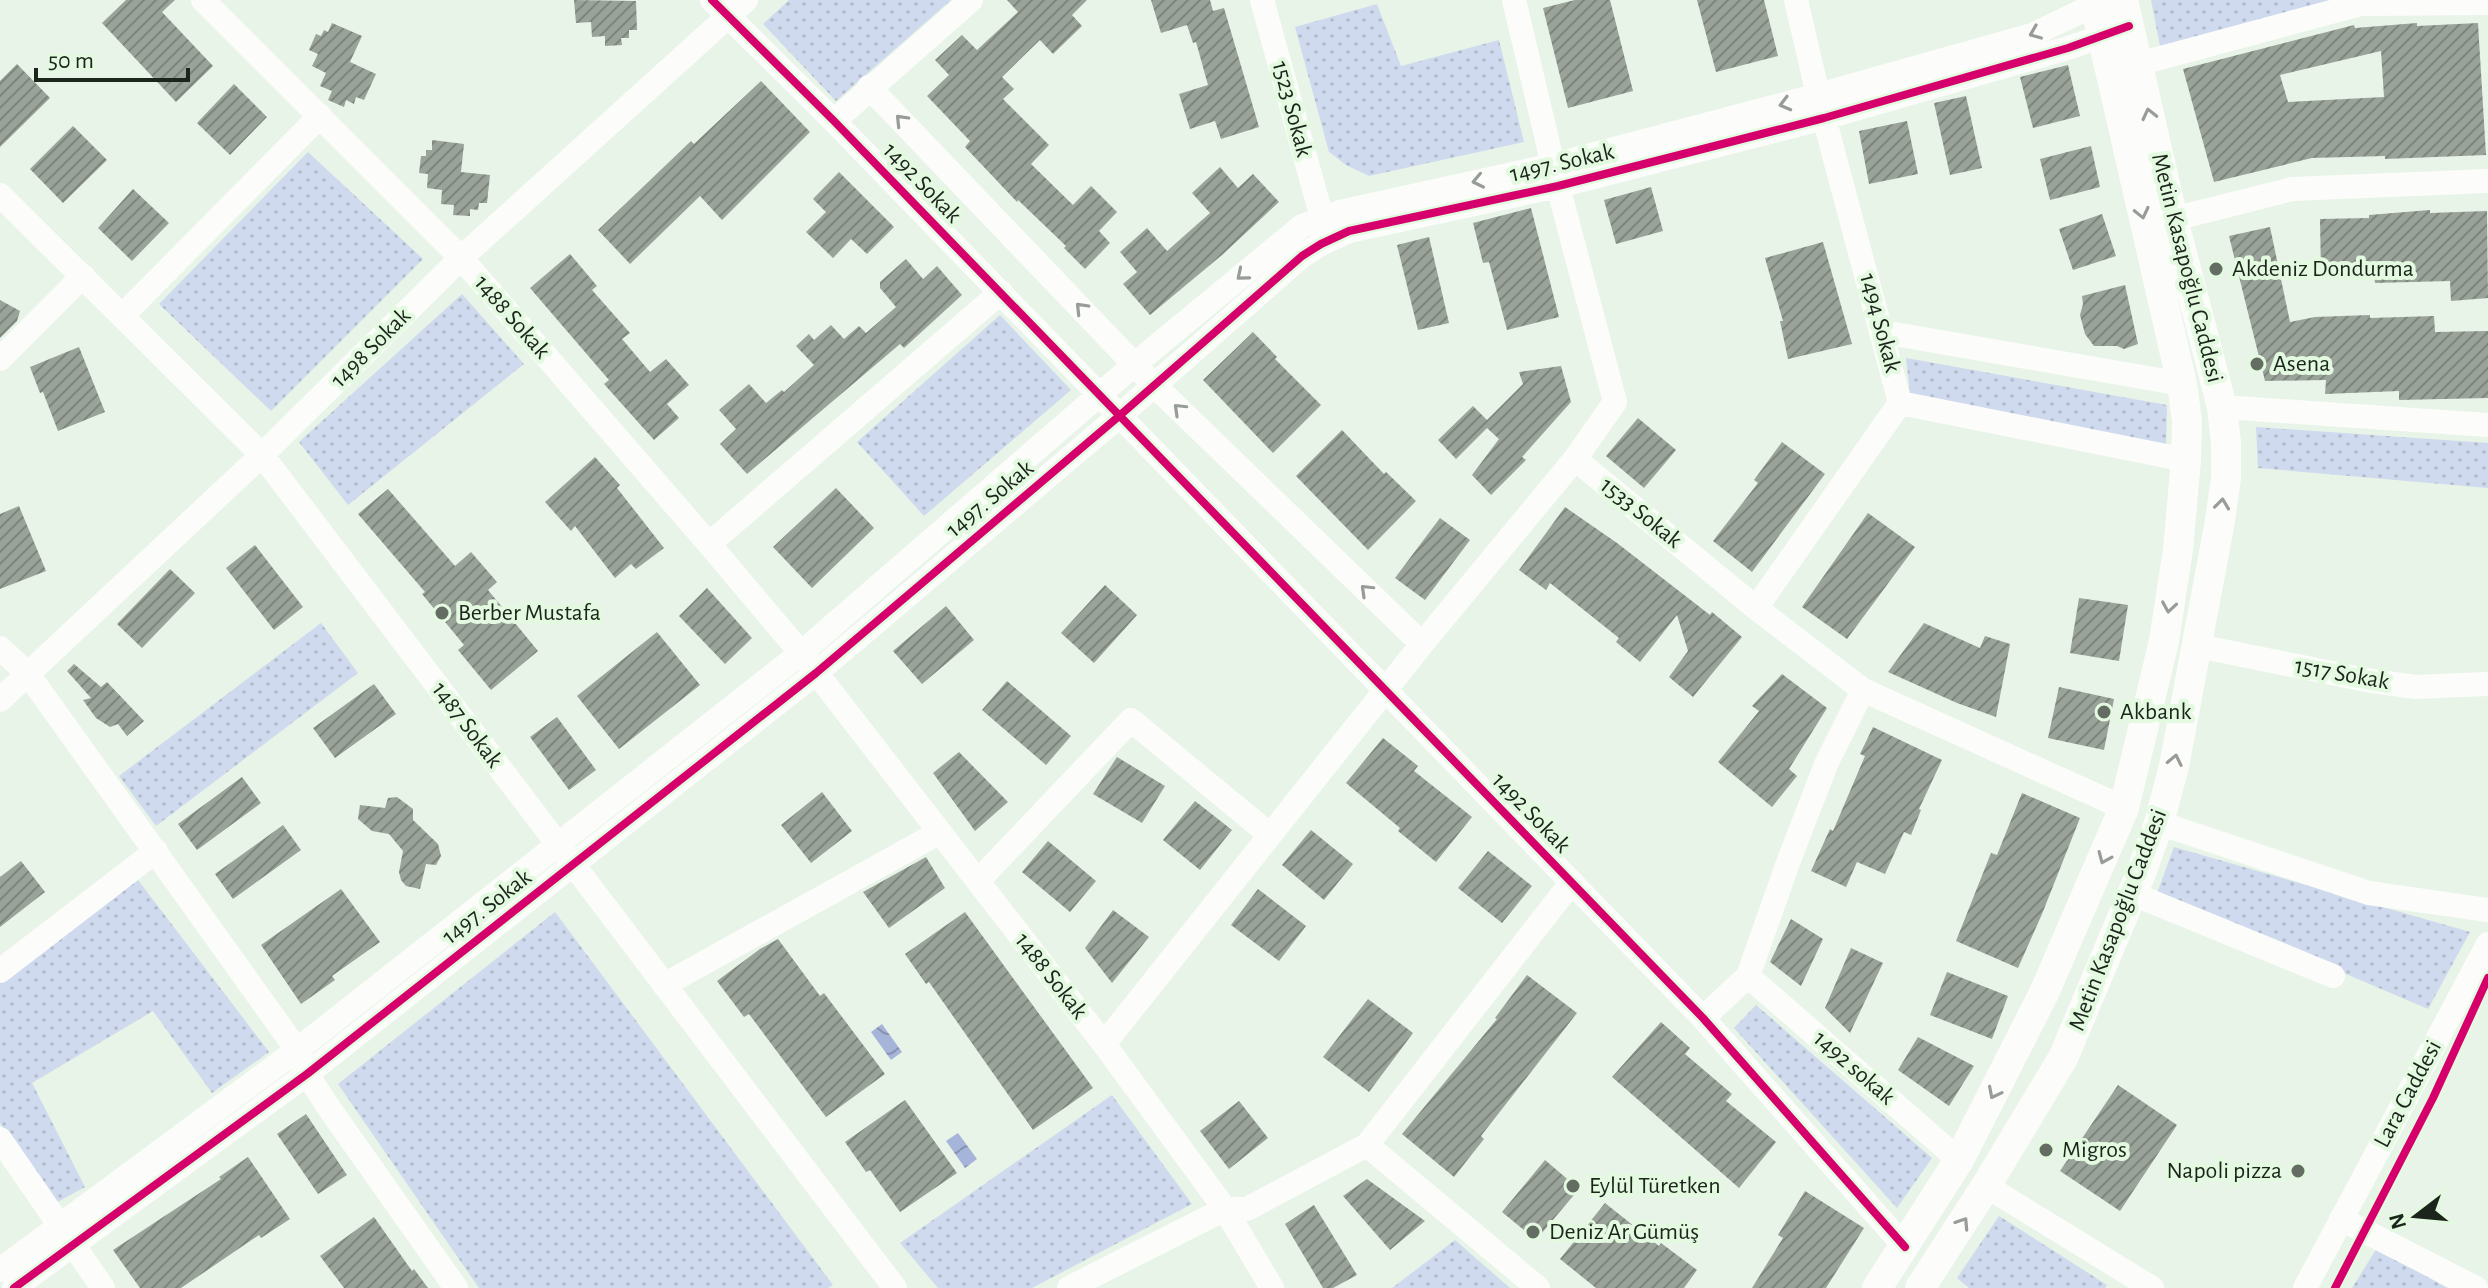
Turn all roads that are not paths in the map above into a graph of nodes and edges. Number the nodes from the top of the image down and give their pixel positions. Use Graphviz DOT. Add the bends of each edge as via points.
graph roads {
  1 [pos="203,0"];
  2 [pos="971,0"];
  3 [pos="1262,0"];
  4 [pos="1514,0"];
  5 [pos="1796,0"];
  6 [pos="2488,3"];
  7 [pos="729,5"];
  8 [pos="2108,11"];
  9 [pos="2138,64"];
  10 [pos="869,87"];
  11 [pos="1821,107"];
  12 [pos="320,116"];
  13 [pos="834,121"];
  14 [pos="1556,175"];
  15 [pos="2488,181"];
  16 [pos="0,195"];
  17 [pos="1322,218"];
  18 [pos="2173,219"];
  19 [pos="461,258"];
  20 [pos="83,276"];
  21 [pos="1001,292"];
  22 [pos="123,315"];
  23 [pos="1883,332"];
  24 [pos="0,359"];
  25 [pos="1135,364"];
  26 [pos="2182,384"];
  27 [pos="1154,385"];
  28 [pos="1100,397"];
  29 [pos="1900,403"];
  30 [pos="2222,407"];
  31 [pos="1118,417"];
  32 [pos="2488,425"];
  33 [pos="262,455"];
  34 [pos="1575,459"];
  35 [pos="2186,460"];
  36 [pos="709,544"];
  37 [pos="1756,608"];
  38 [pos="1422,644"];
  39 [pos="2198,646"];
  40 [pos="0,648"];
  41 [pos="801,653"];
  42 [pos="816,673"];
  43 [pos="28,674"];
  44 [pos="2488,684"];
  45 [pos="1386,690"];
  46 [pos="1863,690"];
  47 [pos="0,700"];
  48 [pos="2124,808"];
  49 [pos="2159,823"];
  50 [pos="940,832"];
  51 [pos="1270,835"];
  52 [pos="156,851"];
  53 [pos="566,856"];
  54 [pos="978,881"];
  55 [pos="1571,883"];
  56 [pos="2133,894"];
  57 [pos="2488,910"];
  58 [pos="2488,944"];
  59 [pos="0,971"];
  60 [pos="1748,976"];
  61 [pos="2333,976"];
  62 [pos="664,985"];
  63 [pos="1703,1018"];
  64 [pos="1104,1044"];
  65 [pos="297,1050"];
  66 [pos="307,1074"];
  67 [pos="0,1139"];
  68 [pos="1367,1145"];
  69 [pos="1959,1160"];
  70 [pos="1986,1186"];
  71 [pos="1225,1209"];
  72 [pos="2341,1219"];
  73 [pos="67,1236"];
  74 [pos="1905,1247"];
  75 [pos="0,1270"];
  76 [pos="883,1284"];
  77 [pos="1925,1286"];
  78 [pos="14,1288"];
  79 [pos="103,1288"];
  80 [pos="456,1288"];
  81 [pos="1069,1288"];
  82 [pos="1272,1288"];
  83 [pos="1538,1288"];
  84 [pos="1877,1288"];
  85 [pos="2152,1288"];
  86 [pos="2305,1288"];
  87 [pos="2476,1288"];
  1 -- 12 [label="street, 1488 Sokak"];
  2 -- 10 [label="street"];
  3 -- 17 [label="street, 1523 Sokak"];
  4 -- 14 [label="street"];
  5 -- 11 [label="street, 1494 Sokak"];
  6 -- 9 [label="street" via="2361,4"];
  7 -- 13 [label="street, 1492 Sokak"];
  7 -- 19 [label="street, 1498 Sokak"];
  8 -- 9 [label="main road, Metin Kasapoğlu Caddesi"];
  8 -- 11 [label="street, 1497. Sokak"];
  8 -- 26 [label="main road, Metin Kasapoğlu Caddesi, one-way"];
  18 -- 9 [label="main road, Metin Kasapoğlu Caddesi, one-way"];
  10 -- 13 [label="street"];
  25 -- 10 [label="street, 1492 Sokak, one-way"];
  11 -- 14 [label="street, 1497. Sokak"];
  11 -- 23 [label="street, 1494 Sokak"];
  12 -- 19 [label="street, 1488 Sokak"];
  12 -- 22 [label="street"];
  13 -- 21 [label="street, 1492 Sokak"];
  14 -- 17 [label="street, 1497. Sokak, one-way" via="1380,202"];
  14 -- 27 [label="street, 1497. Sokak" via="1349,231 1321,244"];
  14 -- 34 [label="street" via="1615,402"];
  15 -- 18 [label="street" via="2292,189"];
  16 -- 20 [label="street, 1487 Sokak"];
  17 -- 25 [label="street, 1497. Sokak, one-way" via="1287,237"];
  18 -- 30 [label="main road, Metin Kasapoğlu Caddesi"];
  19 -- 33 [label="street, 1498 Sokak"];
  19 -- 36 [label="street, 1488 Sokak"];
  20 -- 22 [label="street, 1487 Sokak"];
  20 -- 24 [label="street"];
  21 -- 28 [label="street, 1492 Sokak"];
  21 -- 36 [label="street"];
  22 -- 33 [label="street, 1487 Sokak"];
  23 -- 26 [label="street"];
  23 -- 29 [label="street, 1494 Sokak"];
  25 -- 27 [label="street, 1492 Sokak"];
  25 -- 28 [label="street, 1497. Sokak"];
  26 -- 35 [label="main road, Metin Kasapoğlu Caddesi"];
  27 -- 31 [label="street, 1497. Sokak"];
  38 -- 27 [label="street, one-way"];
  28 -- 31 [label="street, 1492 Sokak"];
  28 -- 41 [label="street, 1497. Sokak"];
  29 -- 35 [label="street"];
  29 -- 37 [label="street, 1494 Sokak"];
  30 -- 32 [label="street"];
  39 -- 30 [label="main road, Metin Kasapoğlu Caddesi, one-way" via="2226,478"];
  31 -- 42 [label="street, 1497. Sokak"];
  31 -- 45 [label="street, 1492 Sokak"];
  33 -- 43 [label="street, 1498 Sokak"];
  33 -- 53 [label="street, 1487 Sokak"];
  34 -- 37 [label="street, 1533 Sokak"];
  34 -- 38 [label="street"];
  35 -- 48 [label="main road, Metin Kasapoğlu Caddesi, one-way" via="2164,641"];
  36 -- 41 [label="street, 1488 Sokak"];
  37 -- 46 [label="street, 1533 Sokak"];
  38 -- 45 [label="street"];
  39 -- 44 [label="street, 1517 Sokak" via="2415,687"];
  49 -- 39 [label="main road, Metin Kasapoğlu Caddesi, one-way"];
  40 -- 43 [label="street"];
  41 -- 42 [label="street, 1488 Sokak"];
  41 -- 53 [label="street, 1497. Sokak"];
  42 -- 50 [label="street, 1488 Sokak"];
  42 -- 53 [label="street, 1497. Sokak"];
  43 -- 47 [label="street, 1498 Sokak"];
  43 -- 52 [label="street"];
  45 -- 51 [label="street"];
  45 -- 55 [label="street, 1492 Sokak"];
  46 -- 48 [label="street, 1533 Sokak"];
  46 -- 60 [label="street" via="1827,762"];
  48 -- 69 [label="main road, Metin Kasapoğlu Caddesi, one-way" via="2044,993"];
  49 -- 56 [label="main road, Metin Kasapoğlu Caddesi"];
  49 -- 57 [label="street" via="2369,893"];
  50 -- 54 [label="street, 1488 Sokak"];
  50 -- 62 [label="street"];
  51 -- 54 [label="street" via="1131,720"];
  51 -- 64 [label="street"];
  52 -- 59 [label="street"];
  52 -- 65 [label="street"];
  53 -- 62 [label="street, 1487 Sokak"];
  53 -- 65 [label="street, 1497. Sokak"];
  53 -- 66 [label="street, 1497. Sokak"];
  54 -- 64 [label="street, 1488 Sokak"];
  55 -- 63 [label="street, 1492 Sokak"];
  55 -- 68 [label="street"];
  56 -- 61 [label="street"];
  56 -- 70 [label="main road, Metin Kasapoğlu Caddesi" via="2063,1058"];
  58 -- 72 [label="street, Lara Caddesi"];
  60 -- 63 [label="street"];
  60 -- 69 [label="street, 1492 sokak"];
  62 -- 76 [label="street, 1487 Sokak"];
  63 -- 74 [label="street, 1492 Sokak"];
  64 -- 71 [label="street, 1488 Sokak"];
  65 -- 66 [label="street"];
  65 -- 73 [label="street, 1497. Sokak"];
  66 -- 73 [label="street, 1497. Sokak"];
  66 -- 80 [label="street"];
  67 -- 73 [label="street"];
  68 -- 71 [label="street" via="1247,1209"];
  68 -- 83 [label="street"];
  69 -- 74 [label="main road, Metin Kasapoğlu Caddesi"];
  77 -- 70 [label="main road, Metin Kasapoğlu Caddesi, one-way"];
  70 -- 85 [label="street"];
  71 -- 81 [label="street"];
  71 -- 82 [label="street, 1488 Sokak"];
  72 -- 86 [label="street, Lara Caddesi"];
  72 -- 87 [label="street"];
  73 -- 75 [label="street, 1497. Sokak"];
  73 -- 78 [label="street, 1497. Sokak"];
  73 -- 79 [label="street"];
  74 -- 84 [label="main road, Metin Kasapoğlu Caddesi"];
}
